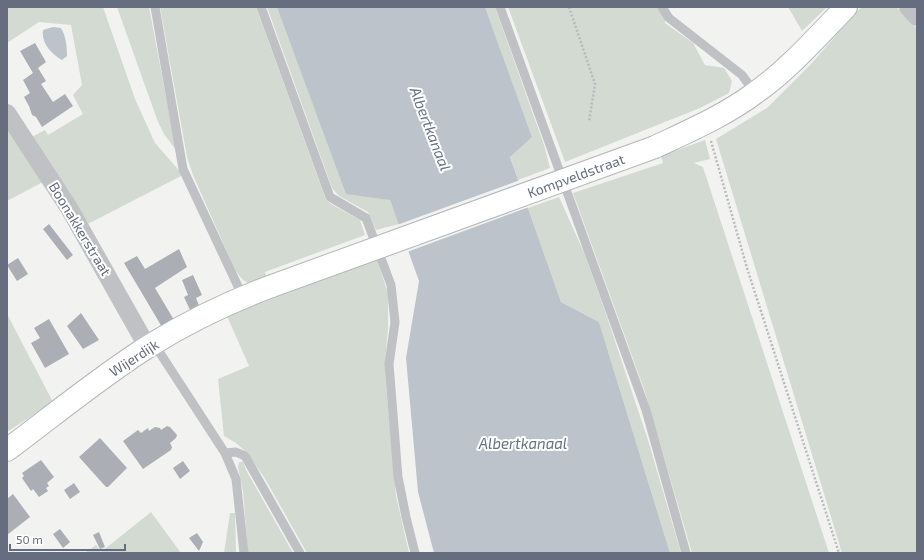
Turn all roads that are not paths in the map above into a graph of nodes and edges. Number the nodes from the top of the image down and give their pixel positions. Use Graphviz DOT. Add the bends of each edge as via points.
graph roads {
  1 [pos="155,7"];
  2 [pos="261,7"];
  3 [pos="500,7"];
  4 [pos="662,7"];
  5 [pos="846,7"];
  6 [pos="908,7"];
  7 [pos="917,17"];
  8 [pos="755,93"];
  9 [pos="7,113"];
  10 [pos="272,286"];
  11 [pos="242,297"];
  12 [pos="149,346"];
  13 [pos="7,450"];
  14 [pos="225,453"];
  15 [pos="244,553"];
  16 [pos="300,553"];
  17 [pos="416,553"];
  18 [pos="686,553"];
  1 -- 11 [label="lane" via="183,169"];
  2 -- 17 [label="lane" via="330,197 366,218 391,285 395,322 389,364 398,477"];
  3 -- 18 [label="lane" via="646,410"];
  4 -- 8 [label="lane" via="669,18 742,75"];
  5 -- 8 [label="street, Kompveldstraat" via="800,54"];
  6 -- 7 [label="street"];
  8 -- 10 [label="street, Kompveldstraat, bridge" via="723,114 655,147"];
  9 -- 12 [label="street, Boonakkerstraat" via="69,208"];
  10 -- 11 [label="street, Wijerdijk"];
  11 -- 12 [label="street, Wijerdijk"];
  12 -- 13 [label="street, Wijerdijk"];
  12 -- 14 [label="lane" via="160,353"];
  14 -- 15 [label="lane" via="236,479"];
  14 -- 16 [label="lane" via="236,452 245,456"];
}
